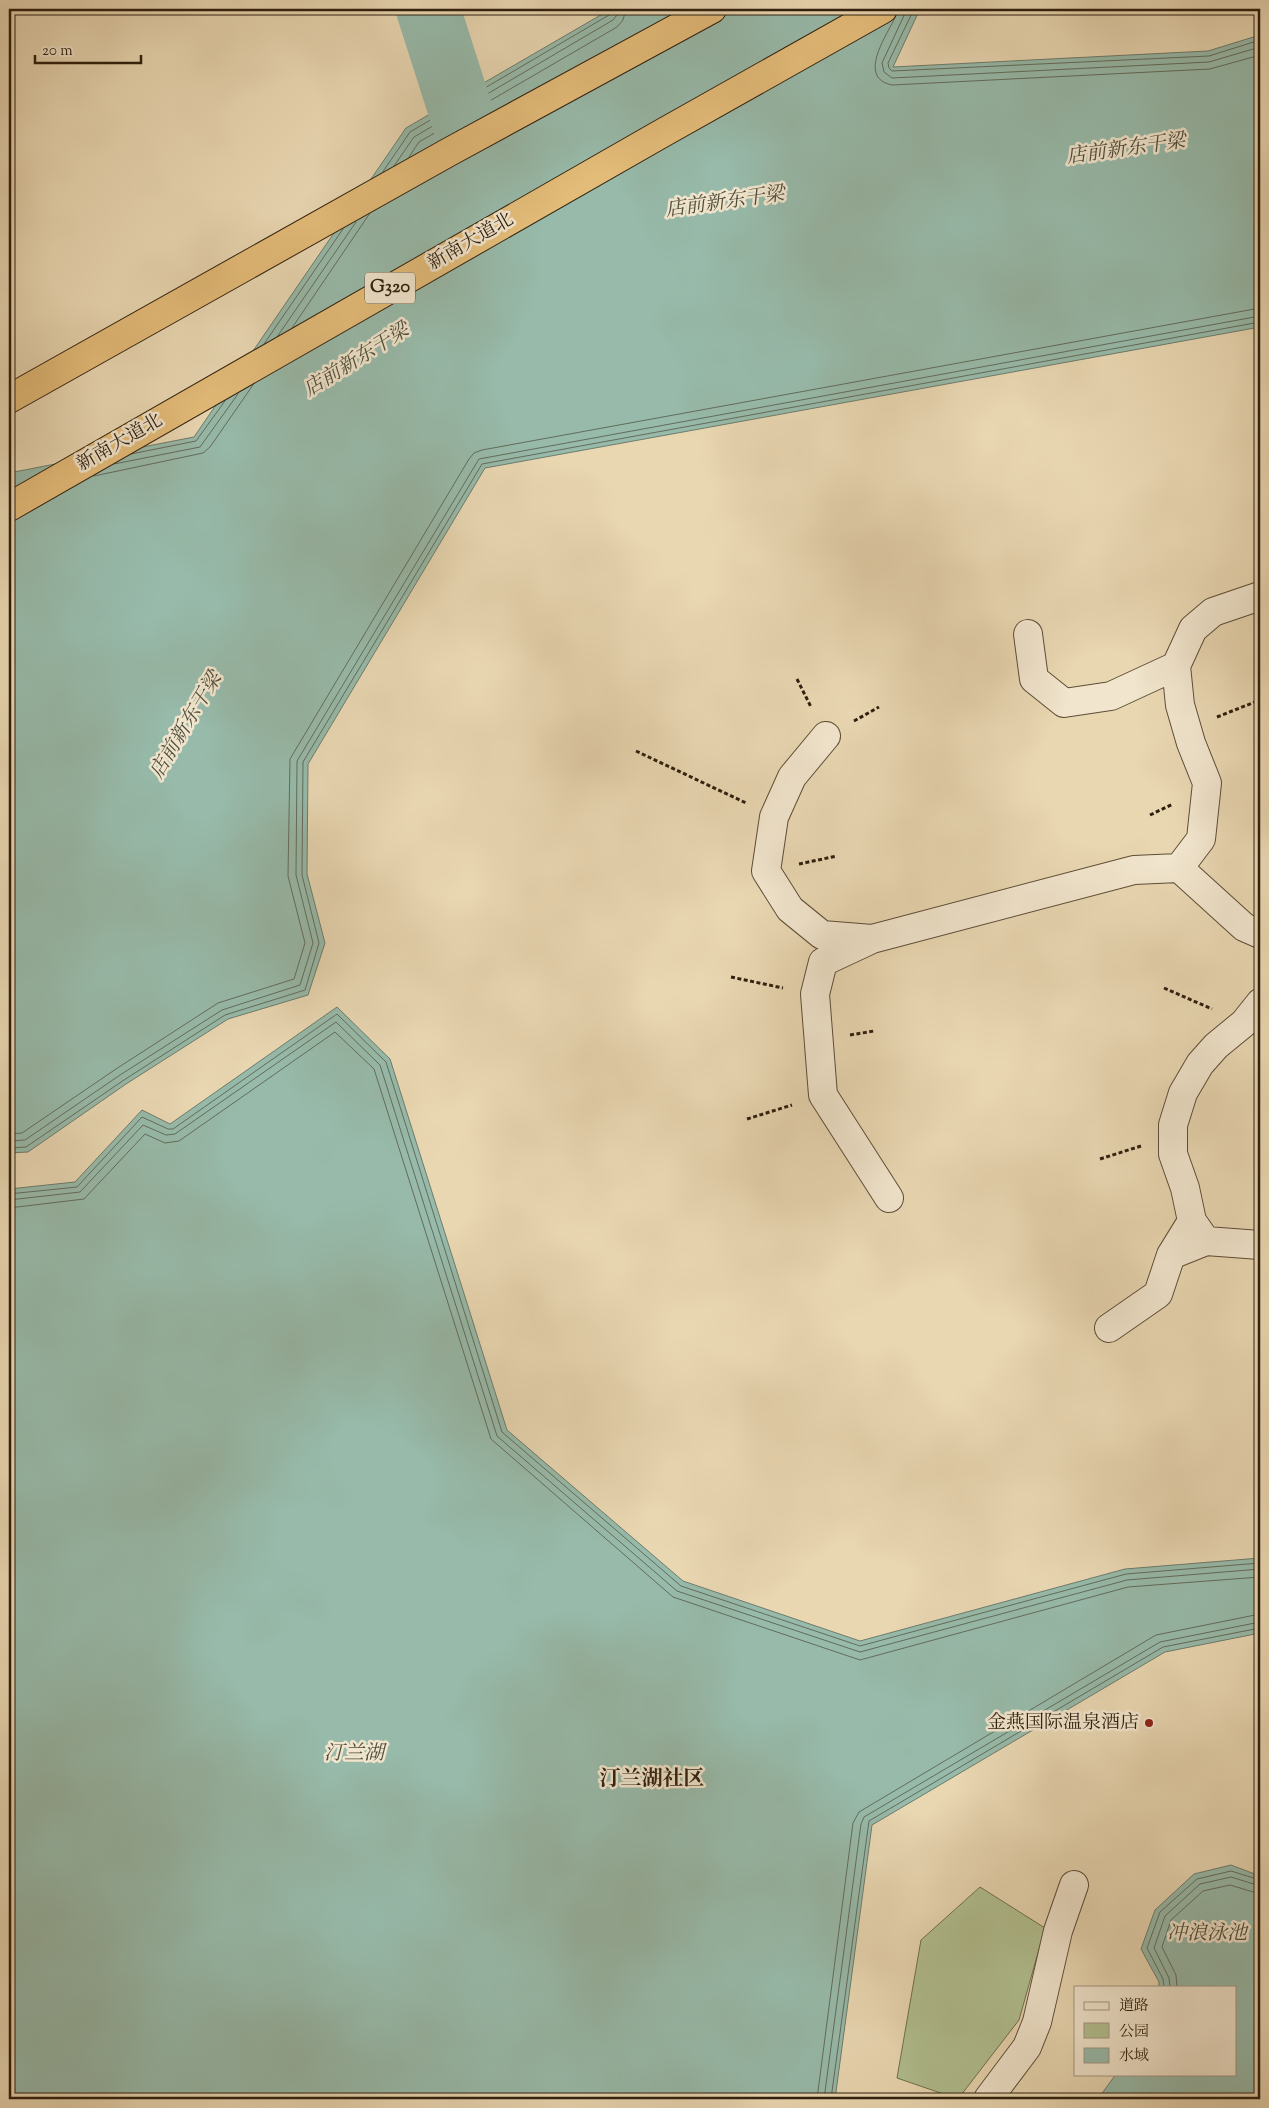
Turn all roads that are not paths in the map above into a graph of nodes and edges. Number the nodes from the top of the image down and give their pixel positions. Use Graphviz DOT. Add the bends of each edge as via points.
graph roads {
  1 [pos="712,9"];
  2 [pos="882,9"];
  3 [pos="9,400"];
  4 [pos="15,504"];
  5 [pos="1260,596"];
  6 [pos="1028,634"];
  7 [pos="1176,666"];
  8 [pos="826,736"];
  9 [pos="1179,868"];
  10 [pos="1260,934"];
  11 [pos="822,935"];
  12 [pos="872,939"];
  13 [pos="823,962"];
  14 [pos="1252,1013"];
  15 [pos="889,1198"];
  16 [pos="1199,1231"];
  17 [pos="1260,1246"];
  18 [pos="1110,1328"];
  19 [pos="1074,1886"];
  20 [pos="988,2099"];
  1 -- 3 [label="highway" via="449,152"];
  2 -- 4 [label="highway, 新南大道北 / G320"];
  5 -- 7 [label="lane" via="1213,612 1193,629"];
  6 -- 7 [label="lane" via="1034,678 1064,703 1112,696"];
  7 -- 9 [label="lane" via="1186,728 1207,783 1201,839"];
  8 -- 11 [label="lane" via="792,777 774,816 766,871 790,909"];
  9 -- 10 [label="lane" via="1244,928"];
  9 -- 12 [label="lane" via="1134,870"];
  11 -- 12 [label="lane"];
  11 -- 13 [label="lane"];
  12 -- 13 [label="lane"];
  13 -- 15 [label="lane" via="815,994 823,1095"];
  14 -- 16 [label="lane" via="1200,1064 1183,1093 1173,1126 1173,1154"];
  16 -- 17 [label="lane"];
  16 -- 18 [label="lane" via="1171,1255 1158,1294"];
  19 -- 20 [label="lane" via="1058,1931 1037,2022 1027,2047"];
}
